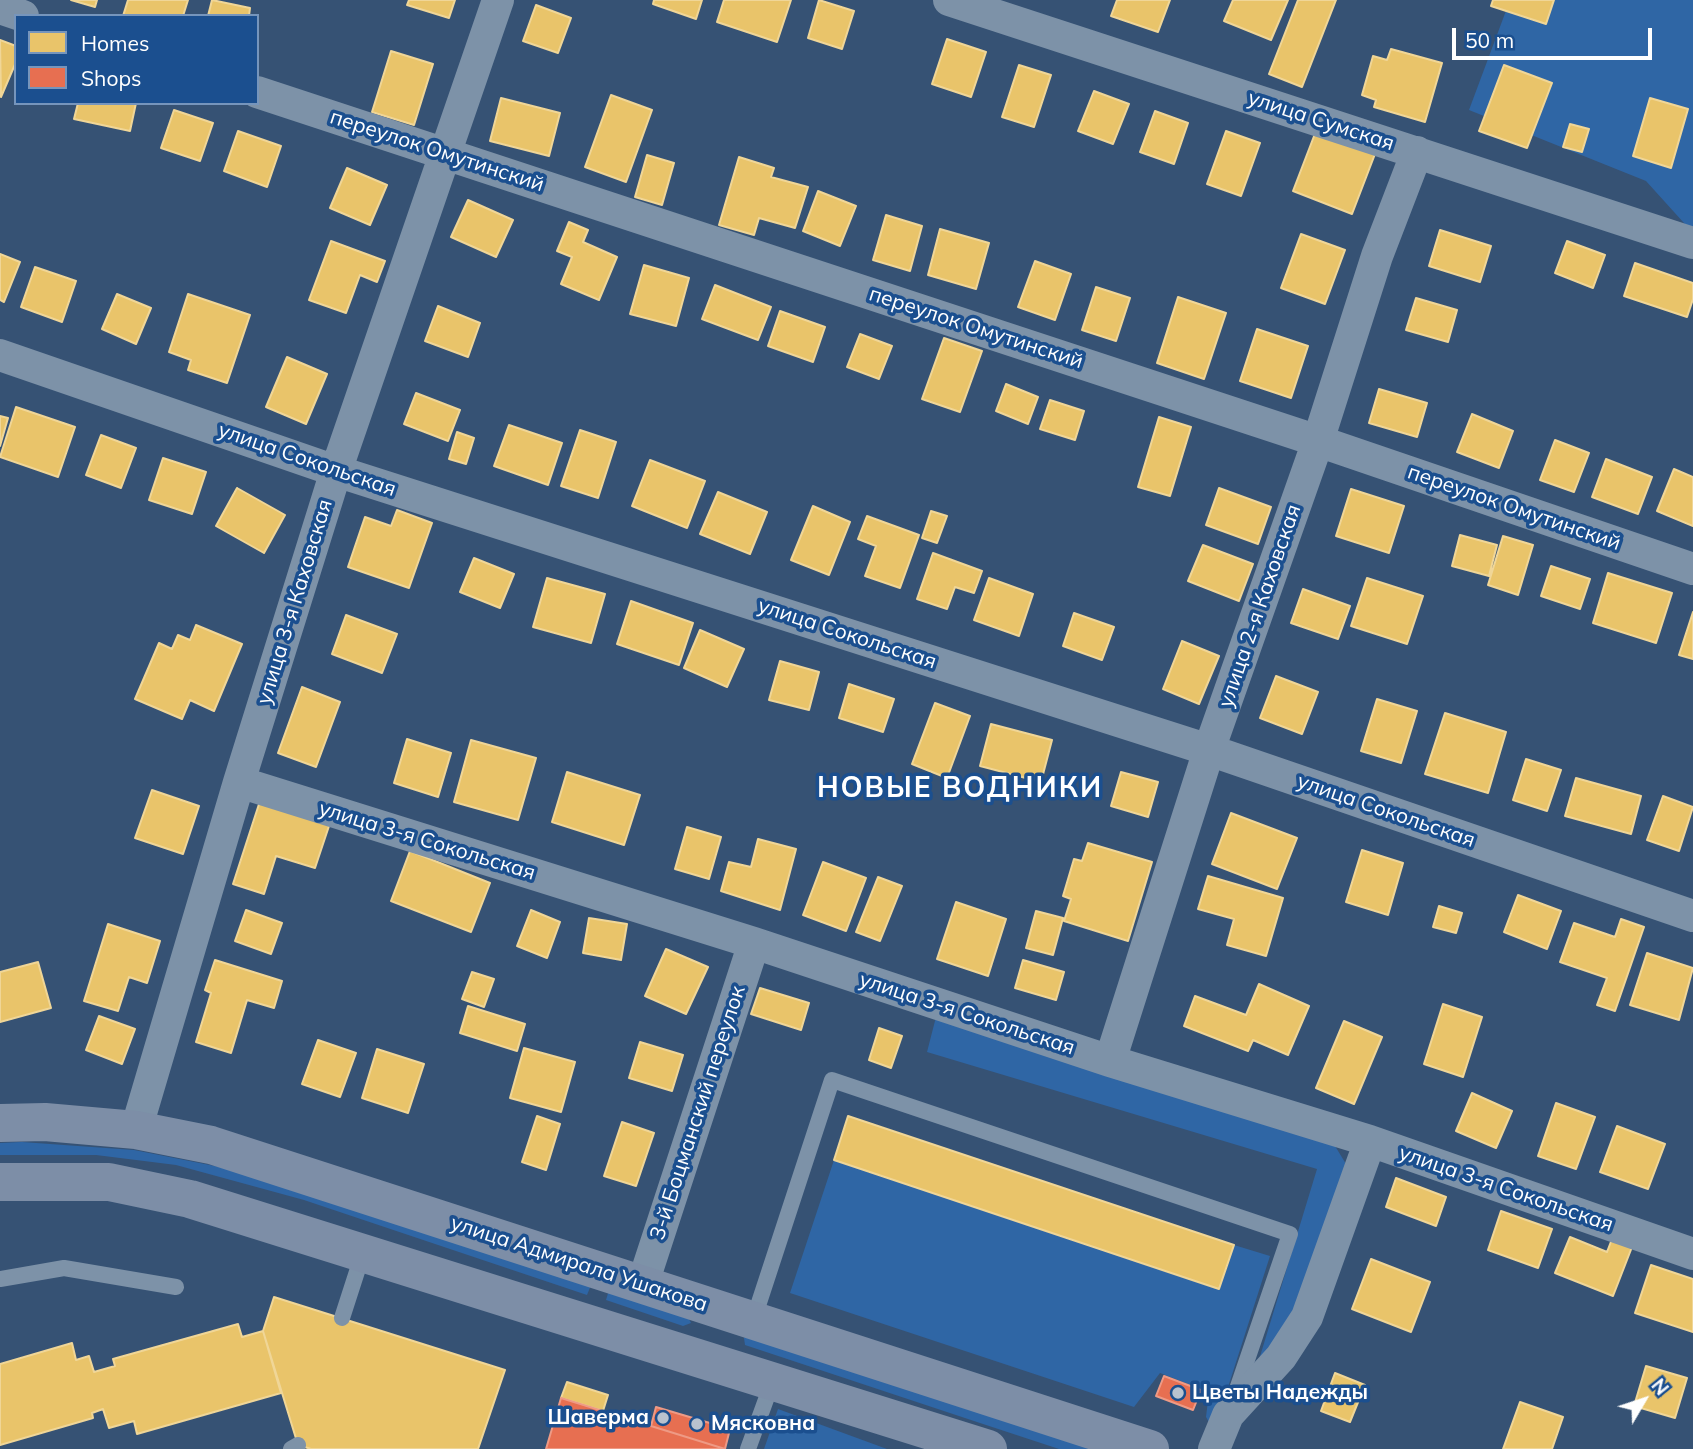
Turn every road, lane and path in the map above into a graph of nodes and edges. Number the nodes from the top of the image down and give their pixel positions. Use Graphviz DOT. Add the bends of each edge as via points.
graph roads {
  1 [pos="498,0"];
  2 [pos="949,0"];
  3 [pos="0,8"];
  4 [pos="17,14"];
  5 [pos="259,93"];
  6 [pos="1417,152"];
  7 [pos="447,154"];
  8 [pos="1693,243"];
  9 [pos="0,355"];
  10 [pos="1318,441"];
  11 [pos="336,471"];
  12 [pos="1693,569"];
  13 [pos="1209,750"];
  14 [pos="239,782"];
  15 [pos="1693,916"];
  16 [pos="754,943"];
  17 [pos="1110,1062"];
  18 [pos="0,1123"];
  19 [pos="136,1130"];
  20 [pos="1370,1141"];
  21 [pos="0,1182"];
  22 [pos="363,1253"];
  23 [pos="1693,1254"];
  24 [pos="0,1279"];
  25 [pos="643,1283"];
  26 [pos="176,1287"];
  27 [pos="736,1315"];
  28 [pos="342,1318"];
  29 [pos="702,1360"];
  30 [pos="772,1383"];
  31 [pos="1228,1415"];
  32 [pos="748,1449"];
  33 [pos="988,1449"];
  34 [pos="1150,1449"];
  35 [pos="1214,1449"];
  1 -- 7 [label="street, улица 3-я Каховская"];
  2 -- 6 [label="street, улица Сумская"];
  3 -- 4 [label="street"];
  5 -- 7 [label="street, переулок Омутинский"];
  6 -- 8 [label="street, улица Сумская"];
  6 -- 10 [label="street, улица 2-я Каховская" via="1377,256"];
  7 -- 10 [label="street, переулок Омутинский"];
  7 -- 11 [label="street, улица 3-я Каховская"];
  9 -- 11 [label="street, улица Сокольская"];
  10 -- 12 [label="street, переулок Омутинский"];
  10 -- 13 [label="street, улица 2-я Каховская"];
  11 -- 13 [label="street, улица Сокольская"];
  11 -- 14 [label="street, улица 3-я Каховская"];
  13 -- 15 [label="street, улица Сокольская"];
  13 -- 17 [label="street, улица 2-я Каховская"];
  14 -- 16 [label="street, улица 3-я Сокольская"];
  14 -- 19 [label="street, улица 3-я Каховская"];
  16 -- 17 [label="street, улица 3-я Сокольская"];
  16 -- 25 [label="street, 3-й Боцманский переулок"];
  17 -- 20 [label="street, улица 3-я Сокольская"];
  18 -- 19 [label="main road, улица Адмирала Ушакова"];
  19 -- 25 [label="main road, улица Адмирала Ушакова" via="211,1145"];
  20 -- 23 [label="street, улица 3-я Сокольская"];
  20 -- 31 [label="street" via="1307,1317 1281,1357"];
  21 -- 22 [label="main road" via="122,1185 190,1199"];
  22 -- 28 [label="lane"];
  22 -- 29 [label="main road"];
  24 -- 26 [label="lane" via="64,1268"];
  25 -- 27 [label="main road, улица Адмирала Ушакова"];
  27 -- 29 [label="main road"];
  27 -- 31 [label="lane" via="832,1080 1290,1234"];
  27 -- 34 [label="main road, улица Адмирала Ушакова"];
  29 -- 30 [label="main road"];
  30 -- 32 [label="lane"];
  30 -- 33 [label="main road"];
  31 -- 35 [label="street"];
}
